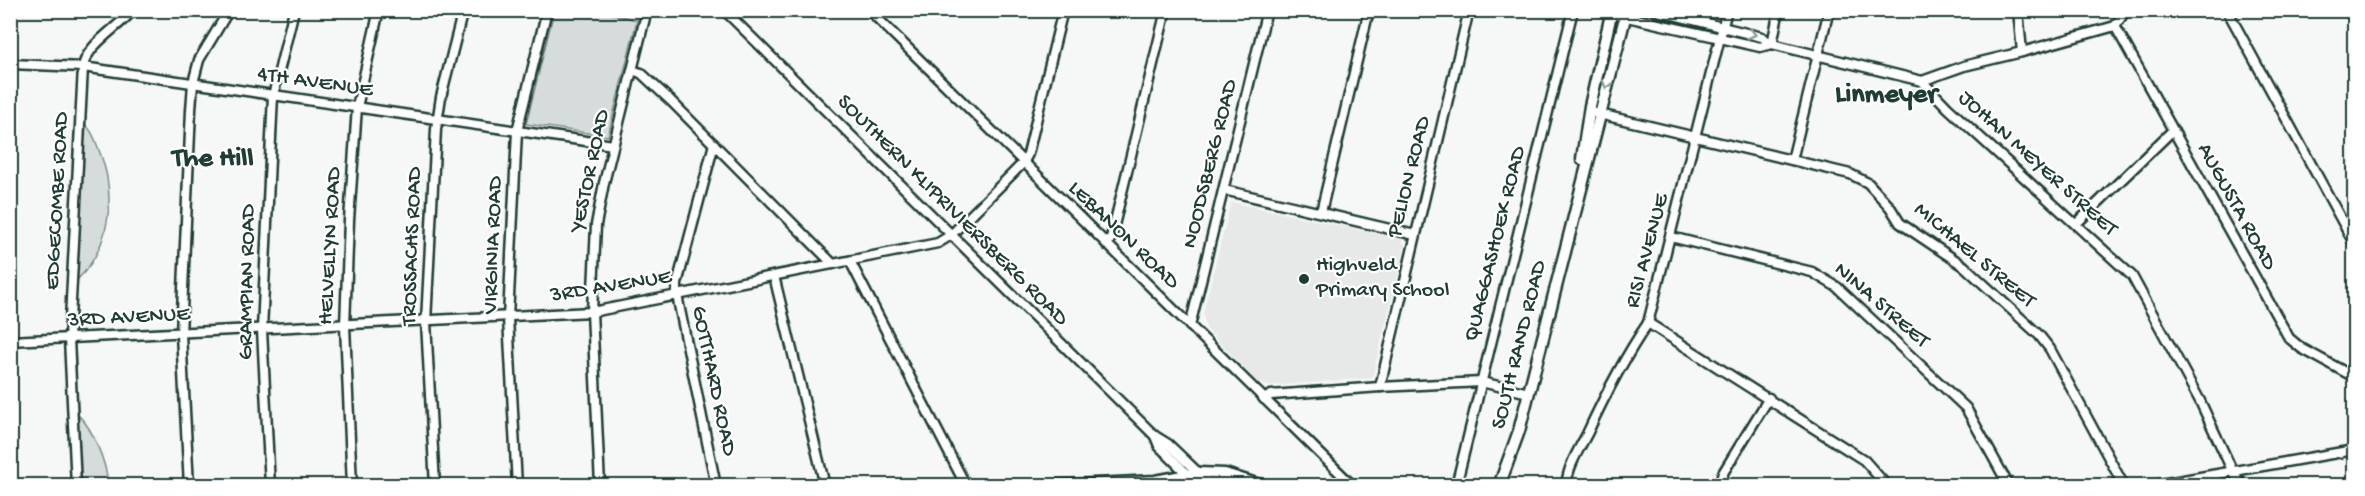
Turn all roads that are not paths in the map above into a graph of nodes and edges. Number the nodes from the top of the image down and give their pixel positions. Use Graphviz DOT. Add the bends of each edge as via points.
graph roads {
  1 [pos="133,10"];
  2 [pos="229,10"];
  3 [pos="294,10"];
  4 [pos="379,10"];
  5 [pos="463,10"];
  6 [pos="547,10"];
  7 [pos="647,10"];
  8 [pos="724,10"];
  9 [pos="869,10"];
  10 [pos="1063,10"];
  11 [pos="1166,10"];
  12 [pos="1267,10"];
  13 [pos="1369,10"];
  14 [pos="1469,10"];
  15 [pos="1573,10"];
  16 [pos="1596,10"];
  17 [pos="1654,10"];
  18 [pos="1727,10"];
  19 [pos="1779,10"];
  20 [pos="1829,10"];
  21 [pos="2018,10"];
  22 [pos="2227,10"];
  23 [pos="2349,10"];
  24 [pos="1612,12"];
  25 [pos="1626,13"];
  26 [pos="2122,13"];
  27 [pos="2355,21"];
  28 [pos="2115,26"];
  29 [pos="1723,27"];
  30 [pos="1721,37"];
  31 [pos="1772,44"];
  32 [pos="2022,52"];
  33 [pos="1819,54"];
  34 [pos="10,64"];
  35 [pos="83,68"];
  36 [pos="632,70"];
  37 [pos="1922,81"];
  38 [pos="193,82"];
  39 [pos="273,96"];
  40 [pos="357,107"];
  41 [pos="1594,113"];
  42 [pos="436,120"];
  43 [pos="2173,130"];
  44 [pos="517,131"];
  45 [pos="1696,137"];
  46 [pos="714,144"];
  47 [pos="613,145"];
  48 [pos="1792,160"];
  49 [pos="1023,163"];
  50 [pos="1224,190"];
  51 [pos="1321,212"];
  52 [pos="2076,224"];
  53 [pos="1415,235"];
  54 [pos="951,236"];
  55 [pos="1671,237"];
  56 [pos="2355,243"];
  57 [pos="1107,245"];
  58 [pos="850,261"];
  59 [pos="833,264"];
  60 [pos="774,276"];
  61 [pos="677,295"];
  62 [pos="592,312"];
  63 [pos="508,318"];
  64 [pos="426,322"];
  65 [pos="1648,323"];
  66 [pos="345,326"];
  67 [pos="1190,326"];
  68 [pos="262,330"];
  69 [pos="181,334"];
  70 [pos="69,339"];
  71 [pos="10,341"];
  72 [pos="2355,376"];
  73 [pos="1480,382"];
  74 [pos="1380,387"];
  75 [pos="1529,393"];
  76 [pos="1769,398"];
  77 [pos="1263,399"];
  78 [pos="1155,436"];
  79 [pos="1173,449"];
  80 [pos="2355,450"];
  81 [pos="1172,460"];
  82 [pos="2232,470"];
  83 [pos="1199,472"];
  84 [pos="1186,473"];
  85 [pos="1168,476"];
  86 [pos="1158,479"];
  87 [pos="1231,480"];
  88 [pos="1209,482"];
  89 [pos="1196,483"];
  90 [pos="76,486"];
  91 [pos="189,486"];
  92 [pos="270,486"];
  93 [pos="352,486"];
  94 [pos="435,486"];
  95 [pos="517,486"];
  96 [pos="600,486"];
  97 [pos="716,486"];
  98 [pos="825,486"];
  99 [pos="966,486"];
  100 [pos="1036,486"];
  101 [pos="1266,486"];
  102 [pos="1353,486"];
  103 [pos="1456,486"];
  104 [pos="1499,486"];
  105 [pos="1566,486"];
  106 [pos="1719,486"];
  107 [pos="1887,486"];
  108 [pos="2009,486"];
  109 [pos="2124,486"];
  110 [pos="2149,486"];
  111 [pos="2242,486"];
  1 -- 35 [label="street, EDGECOMBE ROAD" via="88,52"];
  2 -- 38 [label="street" via="199,60"];
  3 -- 39 [label="street, GRAMPIAN ROAD"];
  4 -- 40 [label="street, HELVELLYN ROAD"];
  5 -- 42 [label="street, TROSSACHS ROAD"];
  6 -- 44 [label="street, VIRGINIA ROAD"];
  7 -- 36 [label="street, YESTOR ROAD"];
  8 -- 54 [label="street, SOUTHERN KLIPRIVIERSBERG ROAD"];
  9 -- 49 [label="street, LEBANON ROAD"];
  10 -- 49 [label="street, 3RD AVENUE"];
  11 -- 57 [label="street"];
  12 -- 50 [label="street, NOODSBERG ROAD"];
  13 -- 51 [label="street"];
  14 -- 53 [label="street, PELION ROAD"];
  15 -- 73 [label="street, QUAGGASHOEK ROAD"];
  16 -- 24 [label="street"];
  17 -- 29 [label="street"];
  18 -- 29 [label="street, RISI AVENUE"];
  19 -- 31 [label="street"];
  20 -- 33 [label="street"];
  21 -- 32 [label="street"];
  22 -- 56 [label="street"];
  23 -- 27 [label="street"];
  24 -- 25 [label="street"];
  24 -- 41 [label="main road, SOUTH RAND ROAD"];
  25 -- 30 [label="street"];
  25 -- 41 [label="main road, SOUTH RAND ROAD, one-way"];
  26 -- 28 [label="street"];
  28 -- 32 [label="street"];
  28 -- 43 [label="street, AUGUSTA ROAD"];
  29 -- 30 [label="street, RISI AVENUE"];
  29 -- 31 [label="street, one-way" via="1762,37"];
  30 -- 31 [label="street" via="1760,47"];
  30 -- 45 [label="street, RISI AVENUE"];
  31 -- 33 [label="street"];
  32 -- 37 [label="street"];
  33 -- 37 [label="street"];
  33 -- 48 [label="street"];
  34 -- 35 [label="street, 4TH AVENUE"];
  35 -- 38 [label="street, 4TH AVENUE"];
  35 -- 70 [label="street, EDGECOMBE ROAD"];
  36 -- 46 [label="street" via="641,73"];
  36 -- 47 [label="street, YESTOR ROAD"];
  37 -- 52 [label="street, JOHAN MEYER STREET"];
  38 -- 39 [label="street, 4TH AVENUE"];
  38 -- 69 [label="street"];
  39 -- 40 [label="street, 4TH AVENUE"];
  39 -- 68 [label="street, GRAMPIAN ROAD"];
  40 -- 42 [label="street, 4TH AVENUE"];
  40 -- 66 [label="street, HELVELLYN ROAD"];
  41 -- 45 [label="street, MICHAEL STREET"];
  41 -- 75 [label="main road, SOUTH RAND ROAD"];
  42 -- 44 [label="street, 4TH AVENUE"];
  42 -- 64 [label="street, TROSSACHS ROAD"];
  43 -- 52 [label="street"];
  43 -- 72 [label="street, AUGUSTA ROAD" via="2289,338"];
  44 -- 47 [label="street, 4TH AVENUE"];
  44 -- 63 [label="street, VIRGINIA ROAD"];
  45 -- 48 [label="street, MICHAEL STREET"];
  45 -- 55 [label="street, RISI AVENUE"];
  46 -- 59 [label="street"];
  46 -- 61 [label="street, GOTTHARD ROAD"];
  47 -- 62 [label="street, YESTOR ROAD" via="596,225"];
  48 -- 109 [label="street, MICHAEL STREET" via="1850,174 1868,183 1900,223 1964,266 2039,335"];
  49 -- 54 [label="street, 3RD AVENUE"];
  49 -- 57 [label="street, LEBANON ROAD"];
  50 -- 51 [label="street"];
  50 -- 67 [label="street, NOODSBERG ROAD"];
  51 -- 53 [label="street"];
  52 -- 82 [label="street, JOHAN MEYER STREET" via="2132,276 2200,401"];
  53 -- 74 [label="street, PELION ROAD"];
  54 -- 58 [label="street, 3RD AVENUE" via="933,244"];
  54 -- 78 [label="street, SOUTHERN KLIPRIVIERSBERG ROAD"];
  55 -- 65 [label="street, RISI AVENUE"];
  55 -- 108 [label="street, NINA STREET" via="1801,268 1831,283 1966,408"];
  57 -- 67 [label="street, LEBANON ROAD"];
  58 -- 59 [label="street, 3RD AVENUE"];
  58 -- 99 [label="street"];
  59 -- 60 [label="street, 3RD AVENUE"];
  60 -- 61 [label="street, 3RD AVENUE"];
  60 -- 98 [label="street"];
  61 -- 62 [label="street, 3RD AVENUE"];
  61 -- 97 [label="street, GOTTHARD ROAD"];
  62 -- 63 [label="street, 3RD AVENUE"];
  62 -- 96 [label="street, YESTOR ROAD"];
  63 -- 64 [label="street, 3RD AVENUE"];
  63 -- 95 [label="street, VIRGINIA ROAD"];
  64 -- 66 [label="street, 3RD AVENUE"];
  64 -- 94 [label="street, TROSSACHS ROAD"];
  65 -- 76 [label="street"];
  65 -- 105 [label="street, RISI AVENUE" via="1603,399 1567,474"];
  66 -- 68 [label="street, 3RD AVENUE"];
  66 -- 93 [label="street, HELVELLYN ROAD"];
  67 -- 77 [label="street, LEBANON ROAD"];
  68 -- 69 [label="street, 3RD AVENUE"];
  68 -- 92 [label="street, GRAMPIAN ROAD"];
  69 -- 70 [label="street, 3RD AVENUE"];
  69 -- 91 [label="street"];
  70 -- 71 [label="street, 3RD AVENUE"];
  70 -- 90 [label="street, EDGECOMBE ROAD"];
  73 -- 74 [label="street"];
  73 -- 75 [label="street"];
  73 -- 103 [label="street, QUAGGASHOEK ROAD"];
  74 -- 77 [label="street" via="1271,395"];
  75 -- 104 [label="main road, SOUTH RAND ROAD"];
  76 -- 106 [label="street"];
  76 -- 107 [label="street" via="1864,460"];
  77 -- 102 [label="street, LEBANON ROAD"];
  78 -- 79 [label="street, SOUTHERN KLIPRIVIERSBERG ROAD"];
  78 -- 81 [label="street, SOUTHERN KLIPRIVIERSBERG ROAD"];
  79 -- 81 [label="street"];
  79 -- 83 [label="street, SOUTHERN KLIPRIVIERSBERG ROAD"];
  80 -- 82 [label="street"];
  81 -- 84 [label="street, SOUTHERN KLIPRIVIERSBERG ROAD"];
  81 -- 85 [label="street"];
  82 -- 110 [label="street"];
  82 -- 111 [label="street, JOHAN MEYER STREET"];
  83 -- 84 [label="street"];
  83 -- 87 [label="street"];
  83 -- 88 [label="street, SOUTHERN KLIPRIVIERSBERG ROAD"];
  84 -- 85 [label="street"];
  84 -- 89 [label="street, SOUTHERN KLIPRIVIERSBERG ROAD"];
  85 -- 86 [label="street"];
  86 -- 89 [label="street"];
  86 -- 100 [label="street"];
  87 -- 88 [label="street"];
  87 -- 101 [label="street"];
  88 -- 89 [label="street"];
}
